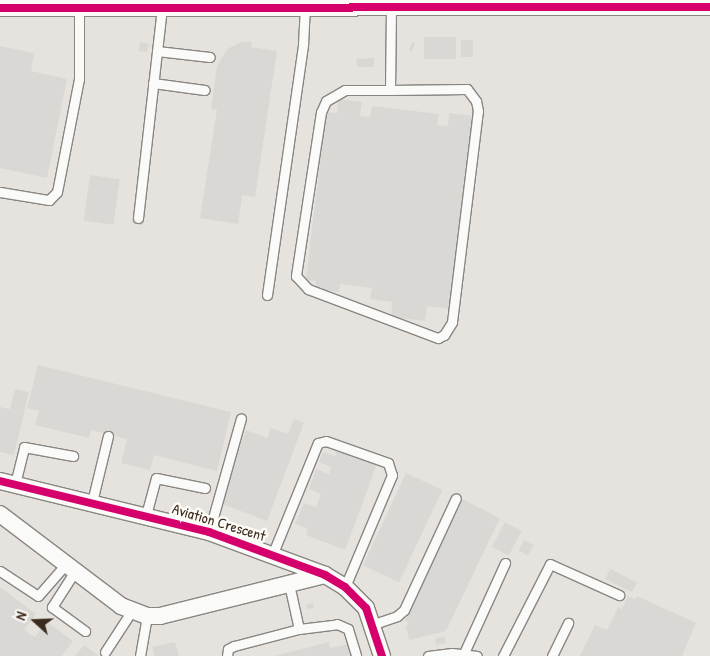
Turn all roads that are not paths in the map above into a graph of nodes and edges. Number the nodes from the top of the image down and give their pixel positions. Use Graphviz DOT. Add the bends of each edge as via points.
graph roads {
  1 [pos="305,7"];
  2 [pos="391,7"];
  3 [pos="710,7"];
  4 [pos="0,8"];
  5 [pos="79,8"];
  6 [pos="162,8"];
  7 [pos="157,51"];
  8 [pos="210,57"];
  9 [pos="153,83"];
  10 [pos="206,90"];
  11 [pos="390,90"];
  12 [pos="0,192"];
  13 [pos="138,218"];
  14 [pos="266,296"];
  15 [pos="241,418"];
  16 [pos="108,436"];
  17 [pos="73,456"];
  18 [pos="8,482"];
  19 [pos="205,488"];
  20 [pos="456,498"];
  21 [pos="92,502"];
  22 [pos="0,514"];
  23 [pos="146,515"];
  24 [pos="209,532"];
  25 [pos="273,554"];
  26 [pos="505,563"];
  27 [pos="70,568"];
  28 [pos="0,571"];
  29 [pos="325,575"];
  30 [pos="288,584"];
  31 [pos="345,587"];
  32 [pos="619,595"];
  33 [pos="139,614"];
  34 [pos="568,623"];
  35 [pos="374,624"];
  36 [pos="299,629"];
  37 [pos="85,631"];
  38 [pos="105,652"];
  39 [pos="464,653"];
  40 [pos="140,656"];
  41 [pos="227,656"];
  42 [pos="356,656"];
  43 [pos="382,656"];
  44 [pos="428,656"];
  45 [pos="477,656"];
  46 [pos="503,656"];
  47 [pos="552,656"];
  1 -- 2 [label="street"];
  1 -- 6 [label="street"];
  1 -- 14 [label="lane" via="303,44"];
  2 -- 3 [label="street"];
  2 -- 11 [label="lane"];
  4 -- 5 [label="street"];
  5 -- 6 [label="street"];
  5 -- 12 [label="lane" via="78,79 57,192 48,200"];
  6 -- 7 [label="lane"];
  7 -- 8 [label="lane"];
  7 -- 9 [label="lane"];
  9 -- 10 [label="lane"];
  9 -- 13 [label="lane"];
  11 -- 11 [label="lane" via="345,90 326,101 321,112 296,276 308,289 438,338 444,335 452,322 475,152 476,101 466,89"];
  15 -- 24 [label="lane"];
  16 -- 21 [label="lane"];
  17 -- 18 [label="lane" via="24,447"];
  18 -- 21 [label="street, Aviation Crescent"];
  19 -- 23 [label="lane" via="156,478"];
  20 -- 35 [label="lane" via="404,610"];
  21 -- 23 [label="street, Aviation Crescent"];
  22 -- 27 [label="street"];
  23 -- 24 [label="street, Aviation Crescent"];
  24 -- 25 [label="street, Aviation Crescent"];
  25 -- 29 [label="street, Aviation Crescent"];
  25 -- 31 [label="lane" via="318,443 326,441 388,462 392,475"];
  26 -- 39 [label="lane"];
  27 -- 28 [label="lane" via="38,596"];
  27 -- 33 [label="street"];
  27 -- 37 [label="lane" via="52,607"];
  29 -- 30 [label="street"];
  29 -- 31 [label="street, Aviation Crescent"];
  30 -- 33 [label="street"];
  30 -- 36 [label="lane"];
  31 -- 35 [label="street, Aviation Crescent" via="366,608"];
  32 -- 46 [label="lane" via="550,564"];
  33 -- 38 [label="lane"];
  33 -- 40 [label="lane"];
  34 -- 47 [label="lane"];
  35 -- 43 [label="street, Aviation Crescent"];
  36 -- 41 [label="lane" via="234,646 228,650"];
  36 -- 42 [label="lane" via="345,625"];
  39 -- 44 [label="lane"];
  39 -- 45 [label="lane"];
}
